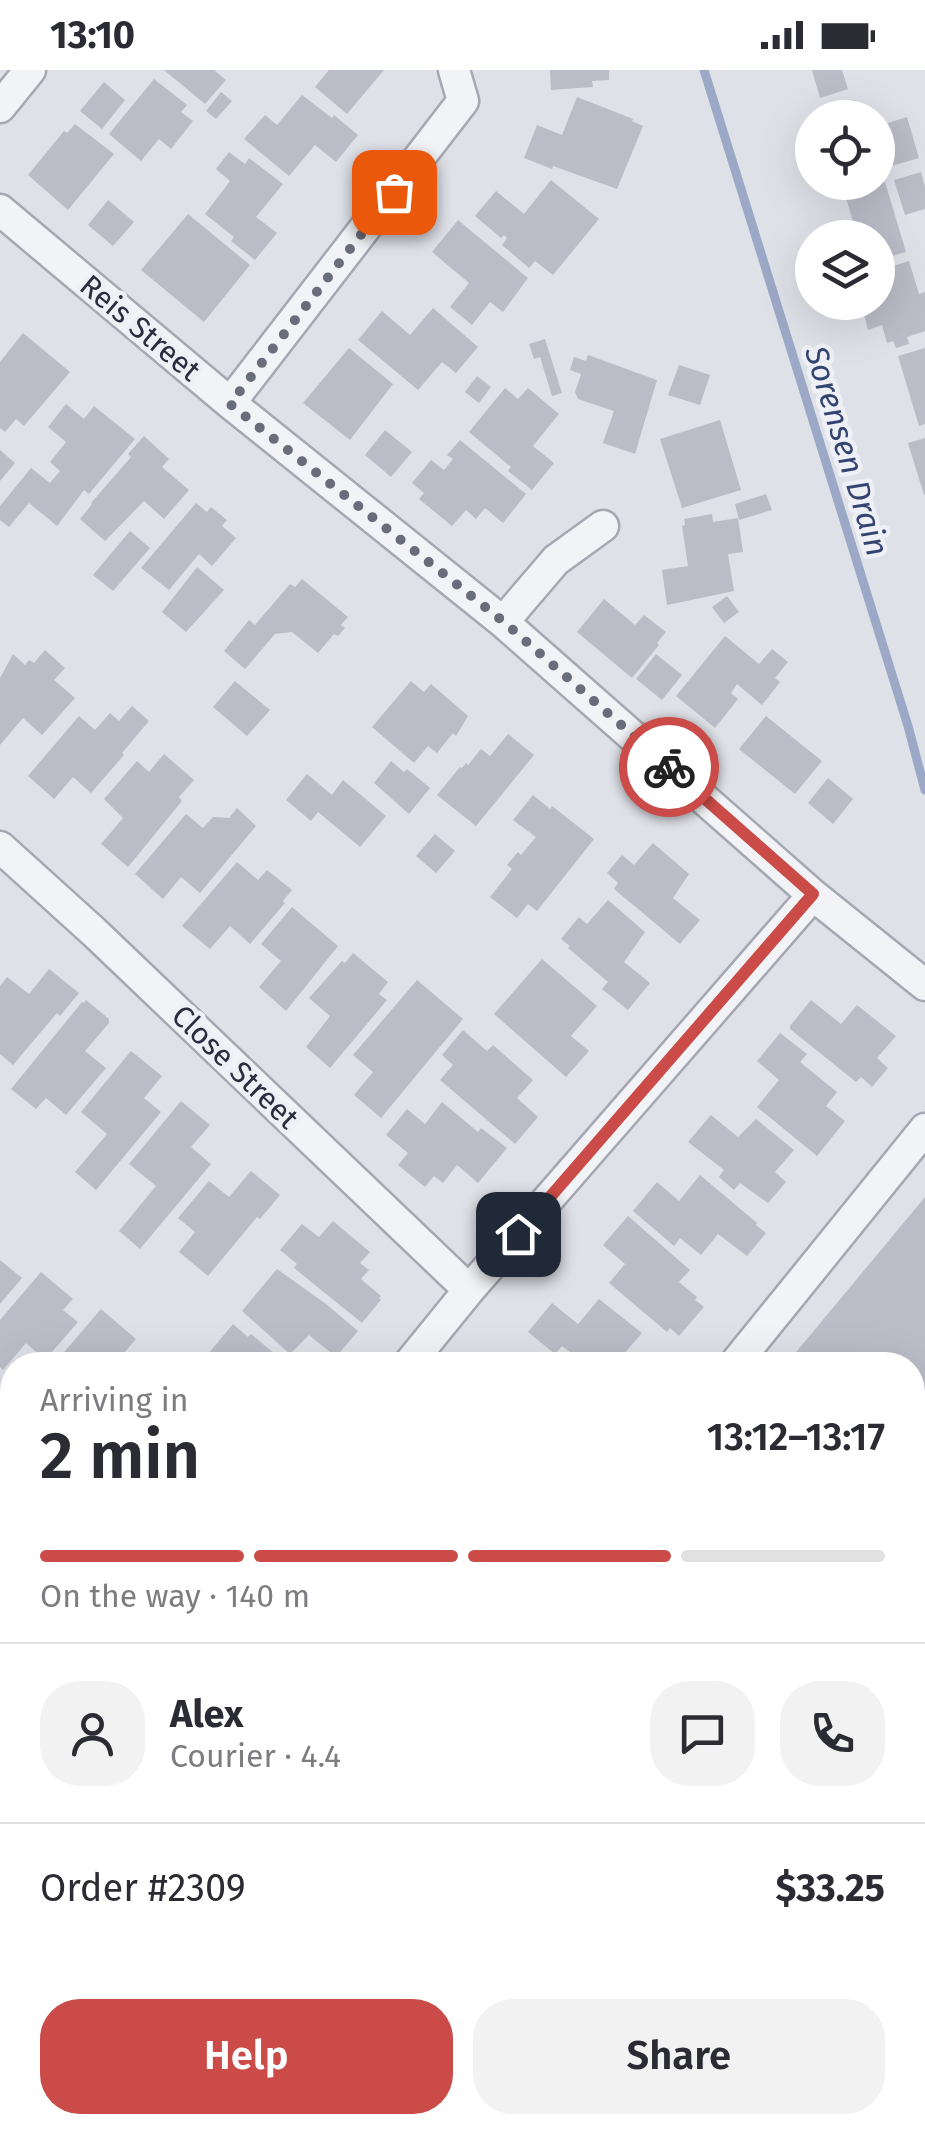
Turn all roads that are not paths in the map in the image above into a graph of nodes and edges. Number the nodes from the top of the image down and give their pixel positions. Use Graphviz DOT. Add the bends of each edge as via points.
graph roads {
  1 [pos="30,70"];
  2 [pos="454,70"];
  3 [pos="0,106"];
  4 [pos="0,210"];
  5 [pos="230,404"];
  6 [pos="603,526"];
  7 [pos="504,622"];
  8 [pos="0,847"];
  9 [pos="813,894"];
  10 [pos="925,985"];
  11 [pos="925,1128"];
  12 [pos="468,1290"];
  13 [pos="418,1352"];
  14 [pos="744,1352"];
  1 -- 3 [label="street"];
  2 -- 5 [label="street" via="463,101"];
  4 -- 5 [label="street, Reis Street"];
  5 -- 7 [label="street, Reis Street"];
  6 -- 7 [label="street" via="556,560"];
  7 -- 9 [label="street, Reis Street"];
  8 -- 12 [label="street, Close Street"];
  9 -- 10 [label="street, Reis Street"];
  9 -- 12 [label="street"];
  11 -- 14 [label="street"];
  12 -- 13 [label="street"];
}
